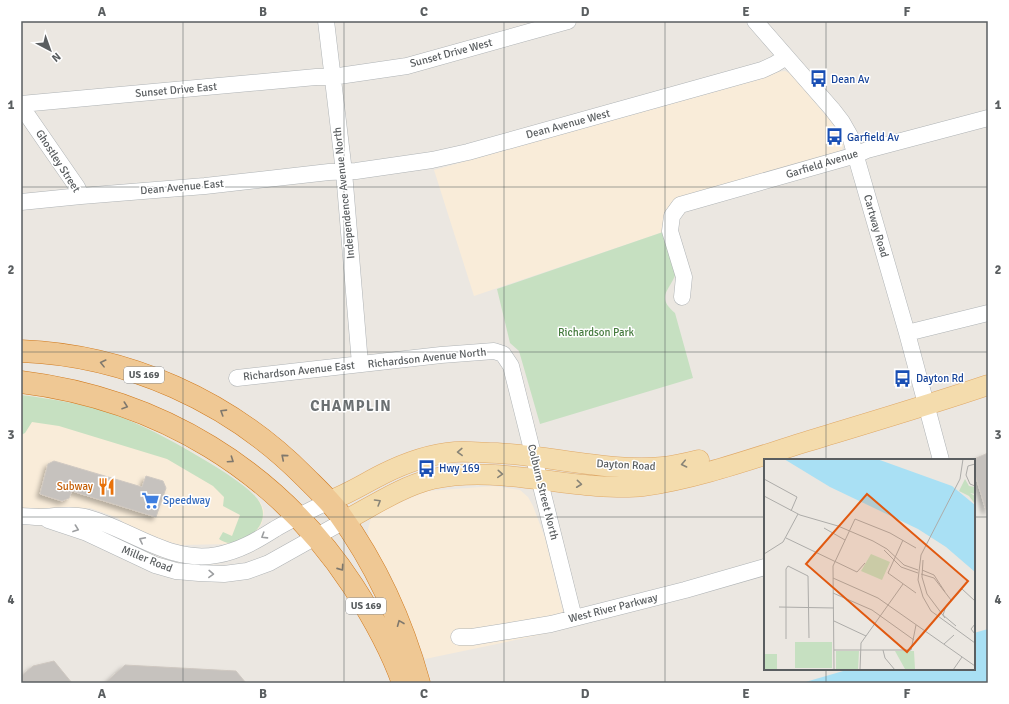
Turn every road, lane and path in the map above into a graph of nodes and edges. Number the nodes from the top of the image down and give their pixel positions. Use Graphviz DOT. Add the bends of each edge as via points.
graph roads {
  1 [pos="326,21"];
  2 [pos="568,21"];
  3 [pos="755,21"];
  4 [pos="786,56"];
  5 [pos="332,77"];
  6 [pos="21,105"];
  7 [pos="988,118"];
  8 [pos="856,155"];
  9 [pos="344,172"];
  10 [pos="81,196"];
  11 [pos="21,202"];
  12 [pos="682,297"];
  13 [pos="988,313"];
  14 [pos="907,333"];
  15 [pos="21,351"];
  16 [pos="360,364"];
  17 [pos="512,366"];
  18 [pos="237,378"];
  19 [pos="21,382"];
  20 [pos="988,385"];
  21 [pos="926,405"];
  22 [pos="534,456"];
  23 [pos="941,459"];
  24 [pos="540,480"];
  25 [pos="329,501"];
  26 [pos="21,516"];
  27 [pos="298,516"];
  28 [pos="39,517"];
  29 [pos="344,521"];
  30 [pos="317,537"];
  31 [pos="764,567"];
  32 [pos="574,618"];
  33 [pos="459,637"];
  34 [pos="404,683"];
  35 [pos="419,683"];
  1 -- 5 [label="street, Independence Avenue North"];
  2 -- 5 [label="street, Sunset Drive West" via="407,66"];
  3 -- 4 [label="street, Cartway Road"];
  4 -- 8 [label="street, Cartway Road" via="842,122"];
  4 -- 9 [label="street, Dean Avenue West" via="762,70 468,152 432,160"];
  5 -- 6 [label="street, Sunset Drive East"];
  5 -- 9 [label="street, Independence Avenue North"];
  6 -- 10 [label="street, Ghostley Street"];
  7 -- 8 [label="street, Garfield Avenue"];
  8 -- 12 [label="street, Garfield Avenue" via="680,205 672,216 670,231 684,277"];
  8 -- 14 [label="street, Cartway Road"];
  9 -- 10 [label="street, Dean Avenue East"];
  9 -- 16 [label="street, Independence Avenue North"];
  10 -- 11 [label="street, Dean Avenue East"];
  13 -- 14 [label="street"];
  14 -- 21 [label="street, Cartway Road"];
  25 -- 15 [label="highway, US 169, one-way" via="291,463 255,434 220,410 183,391 137,372 92,360 63,354"];
  16 -- 17 [label="street, Richardson Avenue North" via="494,351 503,354"];
  16 -- 18 [label="street, Richardson Avenue East"];
  17 -- 22 [label="street, Colburn Street North"];
  19 -- 27 [label="highway, US 169, one-way" via="61,388 107,400 174,427 234,463 270,490"];
  20 -- 21 [label="main road, Dayton Road"];
  21 -- 22 [label="main road, Dayton Road, one-way" via="780,437 702,460 663,467 616,467"];
  21 -- 23 [label="street, Cartway Road"];
  24 -- 21 [label="main road, Dayton Road, one-way" via="622,488 663,482 744,461"];
  22 -- 24 [label="street, Colburn Street North"];
  22 -- 25 [label="main road, Dayton Road, one-way" via="464,452 432,456 383,474"];
  29 -- 24 [label="main road, Dayton Road, one-way" via="392,494 446,476 481,473"];
  24 -- 32 [label="street, Colburn Street North"];
  25 -- 27 [label="street, Miller Road"];
  25 -- 29 [label="highway, US 169"];
  26 -- 28 [label="street, Miller Road"];
  27 -- 28 [label="street, Miller Road, one-way" via="239,550 209,557 174,554 84,517"];
  27 -- 30 [label="highway, US 169"];
  28 -- 30 [label="street, Miller Road, one-way" via="87,533 155,565 176,571 199,573 224,574 247,571"];
  29 -- 30 [label="street, Miller Road"];
  35 -- 29 [label="highway, US 169, one-way" via="407,642 388,597 374,568"];
  30 -- 34 [label="highway, US 169, one-way" via="365,604"];
  31 -- 32 [label="street, West River Parkway"];
  32 -- 33 [label="street, West River Parkway" via="531,628"];
}
